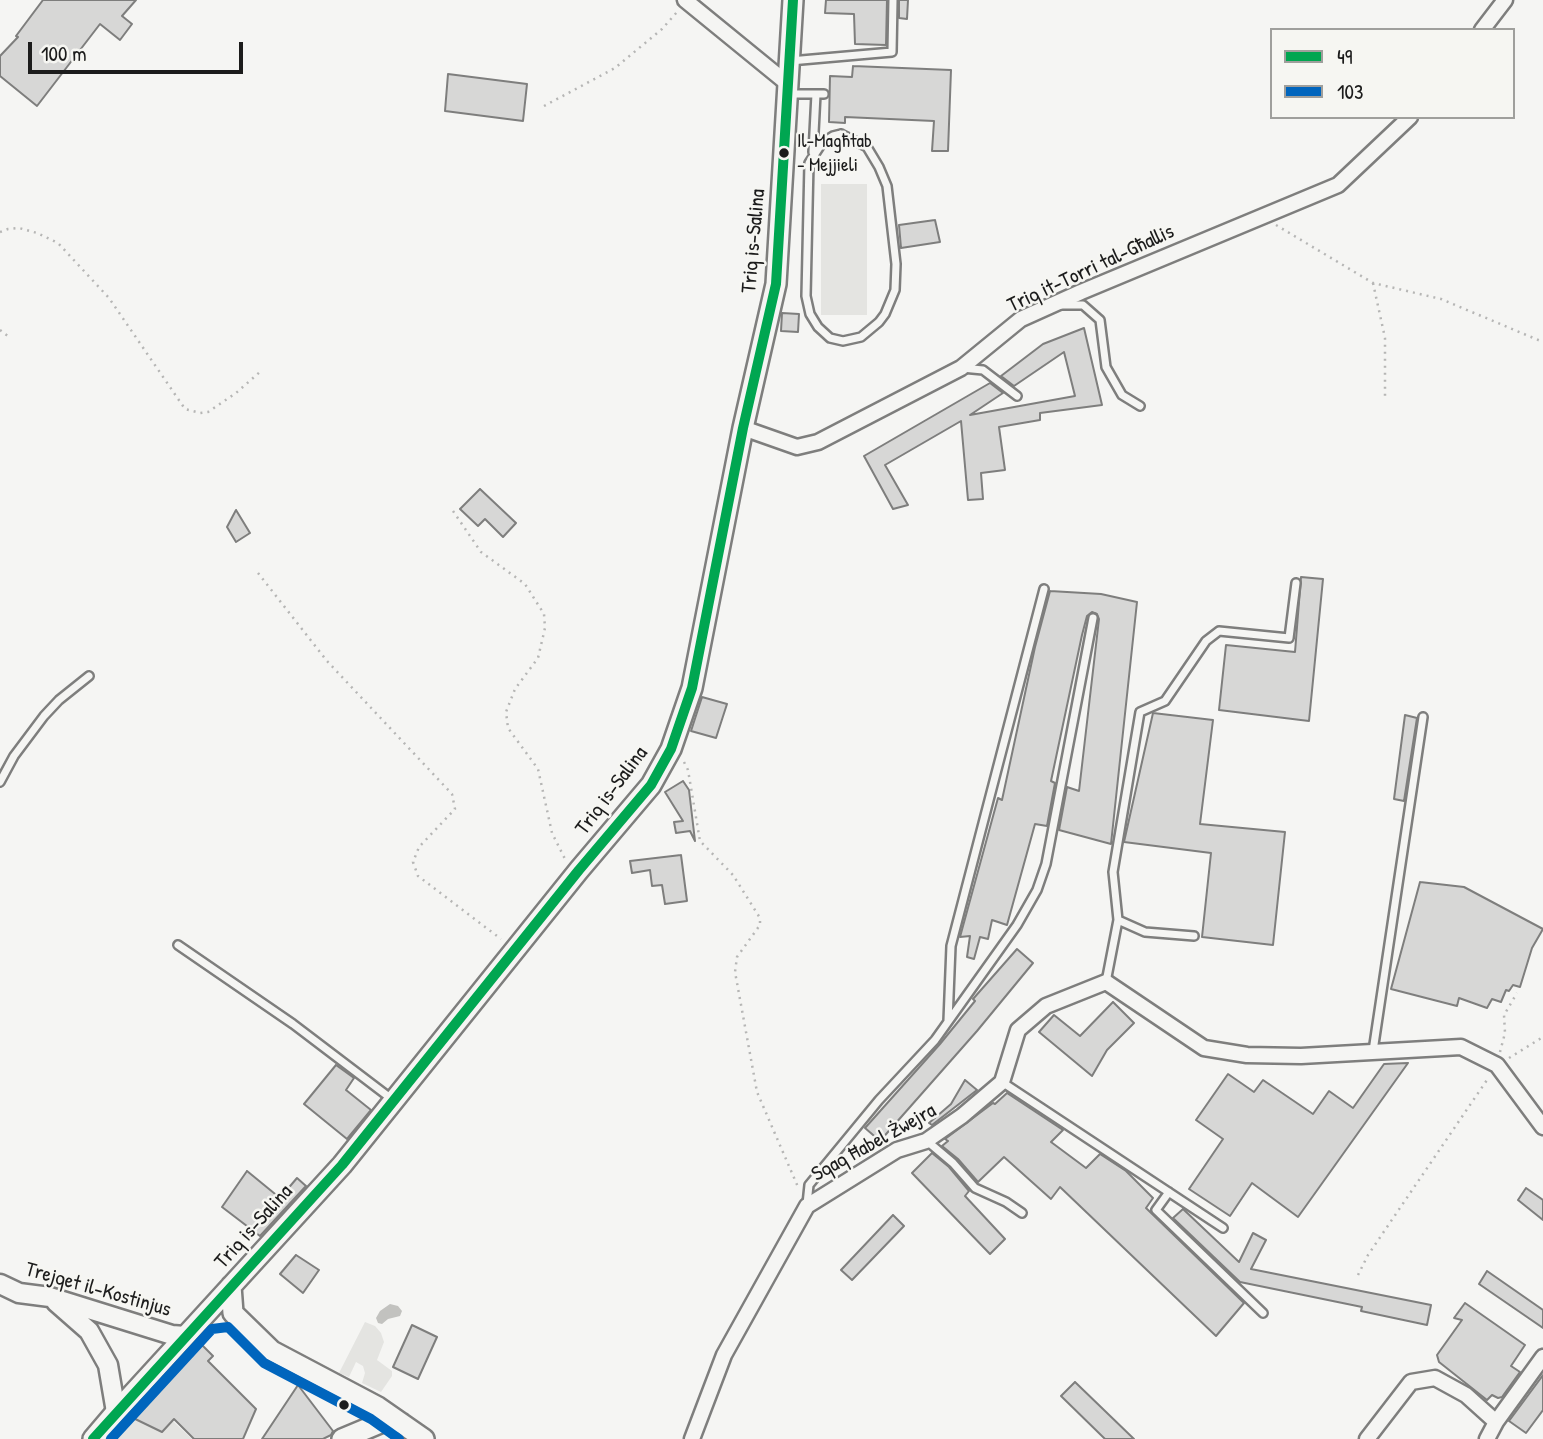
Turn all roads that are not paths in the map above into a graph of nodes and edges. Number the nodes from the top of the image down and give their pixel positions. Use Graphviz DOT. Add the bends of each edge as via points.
graph roads {
  1 [pos="793,0"];
  2 [pos="894,0"];
  3 [pos="1505,0"];
  4 [pos="686,1"];
  5 [pos="1484,28"];
  6 [pos="789,61"];
  7 [pos="788,89"];
  8 [pos="1408,119"];
  9 [pos="813,154"];
  10 [pos="1052,305"];
  11 [pos="961,368"];
  12 [pos="1017,396"];
  13 [pos="1140,406"];
  14 [pos="743,428"];
  15 [pos="1296,583"];
  16 [pos="1044,589"];
  17 [pos="1093,618"];
  18 [pos="89,676"];
  19 [pos="1423,717"];
  20 [pos="0,782"];
  21 [pos="1118,920"];
  22 [pos="1194,936"];
  23 [pos="178,945"];
  24 [pos="1106,982"];
  25 [pos="948,1023"];
  26 [pos="1373,1052"];
  27 [pos="1002,1082"];
  28 [pos="393,1101"];
  29 [pos="1543,1127"];
  30 [pos="926,1141"];
  31 [pos="1169,1192"];
  32 [pos="807,1206"];
  33 [pos="1022,1213"];
  34 [pos="1223,1228"];
  35 [pos="0,1284"];
  36 [pos="231,1286"];
  37 [pos="50,1297"];
  38 [pos="233,1313"];
  39 [pos="1263,1313"];
  40 [pos="205,1315"];
  41 [pos="185,1336"];
  42 [pos="1543,1357"];
  43 [pos="116,1412"];
  44 [pos="1496,1422"];
  45 [pos="401,1423"];
  46 [pos="93,1439"];
  47 [pos="342,1439"];
  48 [pos="425,1439"];
  49 [pos="692,1439"];
  50 [pos="1367,1439"];
  51 [pos="1487,1439"];
  1 -- 6 [label="main road, Triq is-Salina"];
  2 -- 6 [label="lane" via="892,52"];
  3 -- 5 [label="street"];
  4 -- 7 [label="street"];
  6 -- 7 [label="main road, Triq is-Salina"];
  7 -- 9 [label="lane" via="820,94"];
  7 -- 14 [label="main road, Triq is-Salina" via="776,284"];
  8 -- 10 [label="street, Triq it-Torri tal-Għallis" via="1338,185"];
  9 -- 9 [label="lane" via="808,170 807,306 824,334 837,341 852,340 879,323 895,290 887,186 875,157 850,137 833,136"];
  10 -- 11 [label="street, Triq it-Torri tal-Għallis" via="1021,319"];
  10 -- 13 [label="lane" via="1083,305 1100,320 1107,367 1122,395"];
  11 -- 12 [label="lane" via="983,370"];
  11 -- 14 [label="street, Triq it-Torri tal-Għallis" via="818,442 797,447"];
  14 -- 28 [label="main road, Triq is-Salina" via="692,688 671,748 651,785"];
  15 -- 21 [label="lane" via="1289,638 1219,631 1206,641 1165,701 1140,712 1113,872"];
  16 -- 25 [label="lane" via="951,946"];
  17 -- 25 [label="lane" via="1046,864 1037,890"];
  18 -- 20 [label="lane" via="44,716"];
  19 -- 26 [label="lane"];
  21 -- 22 [label="lane" via="1145,932"];
  21 -- 24 [label="lane"];
  23 -- 28 [label="lane" via="293,1024"];
  24 -- 26 [label="street" via="1204,1048 1300,1056"];
  24 -- 27 [label="street" via="1045,1006 1018,1030"];
  25 -- 32 [label="lane" via="809,1185"];
  26 -- 29 [label="street" via="1461,1047 1497,1065"];
  27 -- 30 [label="street, Sqaq Ħabel Żwejra"];
  27 -- 31 [label="lane"];
  28 -- 36 [label="main road, Triq is-Salina" via="342,1165"];
  30 -- 32 [label="street, Sqaq Ħabel Żwejra" via="897,1150"];
  30 -- 33 [label="lane" via="975,1188"];
  31 -- 34 [label="lane"];
  31 -- 39 [label="lane" via="1156,1210"];
  32 -- 49 [label="street, Sqaq Ħabel Żwejra" via="724,1355"];
  35 -- 37 [label="street, Trejqet il-Kostinjus" via="19,1293"];
  36 -- 38 [label="main road"];
  36 -- 40 [label="main road, Triq is-Salina"];
  37 -- 41 [label="street, Trejqet il-Kostinjus"];
  37 -- 43 [label="street" via="89,1331 108,1365"];
  38 -- 40 [label="main road"];
  38 -- 45 [label="main road" via="272,1351"];
  40 -- 41 [label="main road, Triq is-Salina"];
  41 -- 43 [label="main road, Triq is-Salina"];
  42 -- 44 [label="street"];
  43 -- 46 [label="main road, Triq is-Salina"];
  44 -- 50 [label="street" via="1466,1395 1435,1378 1411,1382"];
  44 -- 51 [label="street"];
  45 -- 47 [label="main road" via="368,1426"];
  45 -- 48 [label="main road"];
}
